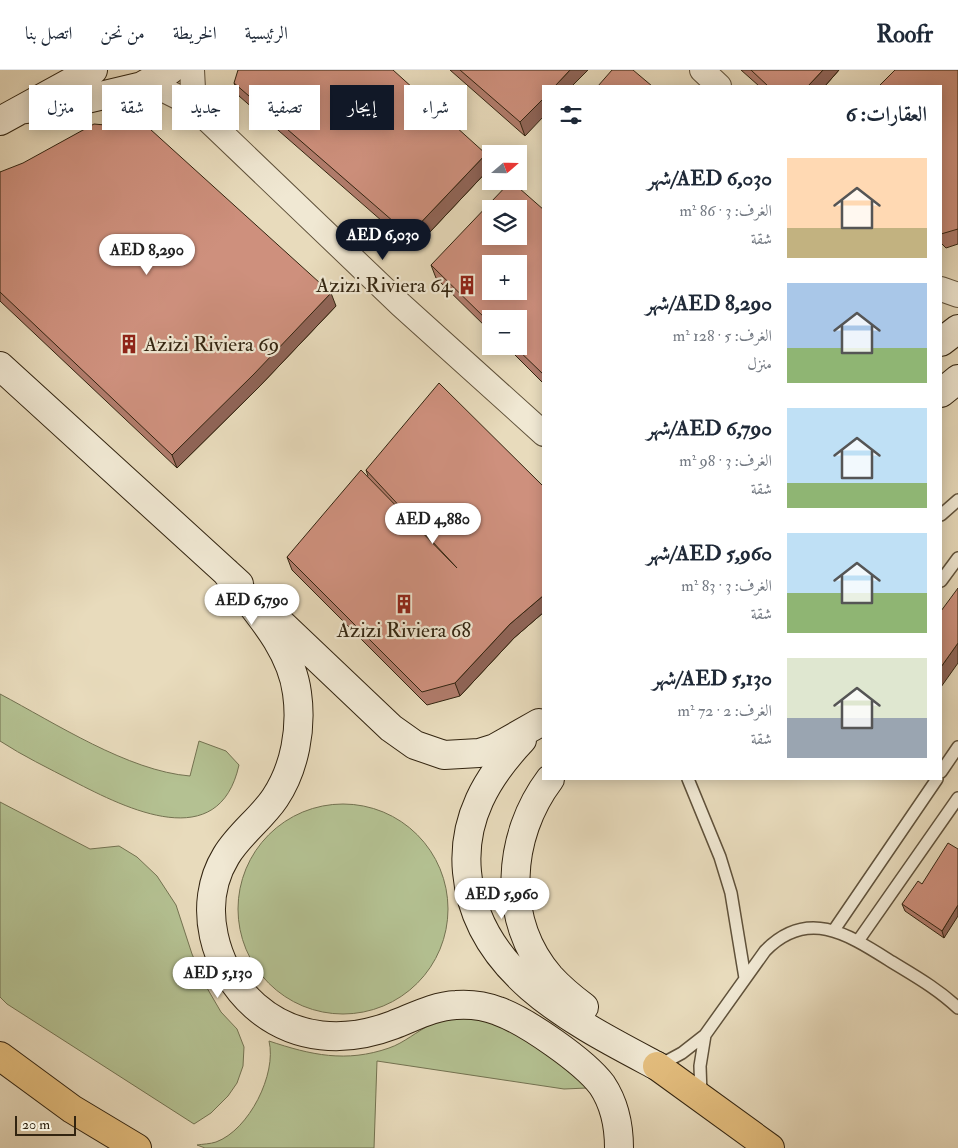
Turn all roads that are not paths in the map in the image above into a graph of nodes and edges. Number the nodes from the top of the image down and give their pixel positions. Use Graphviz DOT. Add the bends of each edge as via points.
graph roads {
  1 [pos="93,70"];
  2 [pos="170,70"];
  3 [pos="192,70"];
  4 [pos="702,70"];
  5 [pos="144,85"];
  6 [pos="193,85"];
  7 [pos="718,85"];
  8 [pos="102,96"];
  9 [pos="10,115"];
  10 [pos="219,130"];
  11 [pos="942,289"];
  12 [pos="958,295"];
  13 [pos="0,366"];
  14 [pos="958,379"];
  15 [pos="942,392"];
  16 [pos="542,432"];
  17 [pos="958,500"];
  18 [pos="942,514"];
  19 [pos="958,558"];
  20 [pos="226,572"];
  21 [pos="942,580"];
  22 [pos="541,721"];
  23 [pos="958,747"];
  24 [pos="942,771"];
  25 [pos="549,780"];
  26 [pos="688,780"];
  27 [pos="936,780"];
  28 [pos="958,798"];
  29 [pos="834,930"];
  30 [pos="858,941"];
  31 [pos="744,978"];
  32 [pos="958,1008"];
  33 [pos="705,1035"];
  34 [pos="0,1056"];
  35 [pos="657,1066"];
  36 [pos="701,1098"];
  37 [pos="137,1148"];
  38 [pos="619,1148"];
  39 [pos="770,1148"];
  1 -- 9 [label="street"];
  2 -- 5 [label="street"];
  3 -- 6 [label="street"];
  4 -- 7 [label="street"];
  8 -- 9 [label="street"];
  10 -- 16 [label="street" via="401,305"];
  11 -- 12 [label="street"];
  13 -- 20 [label="street"];
  14 -- 15 [label="street"];
  17 -- 18 [label="lane"];
  19 -- 21 [label="lane"];
  20 -- 22 [label="street" via="391,728 415,745 444,755 479,753 495,748"];
  20 -- 38 [label="street" via="269,628 292,670 298,710 296,748 284,783 274,800 226,856 214,884 213,932 217,951 235,985 262,1012 278,1022 305,1033 333,1037 371,1032 443,1006 471,1005 498,1011 523,1023 592,1073 611,1101"];
  22 -- 35 [label="street" via="498,767 477,802 467,842 466,862 472,902 499,956 534,990 590,1030"];
  23 -- 24 [label="lane"];
  25 -- 35 [label="street" via="529,814 517,853 515,892 523,929 538,961 561,989"];
  26 -- 31 [label="lane" via="731,893"];
  27 -- 29 [label="lane"];
  28 -- 30 [label="lane"];
  29 -- 30 [label="lane"];
  29 -- 31 [label="lane" via="803,929 788,933 775,941"];
  30 -- 32 [label="lane" via="938,990"];
  31 -- 33 [label="lane"];
  33 -- 35 [label="lane"];
  33 -- 36 [label="lane" via="700,1066"];
  34 -- 37 [label="main road" via="72,1109"];
  35 -- 36 [label="main road"];
  36 -- 39 [label="main road"];
}
